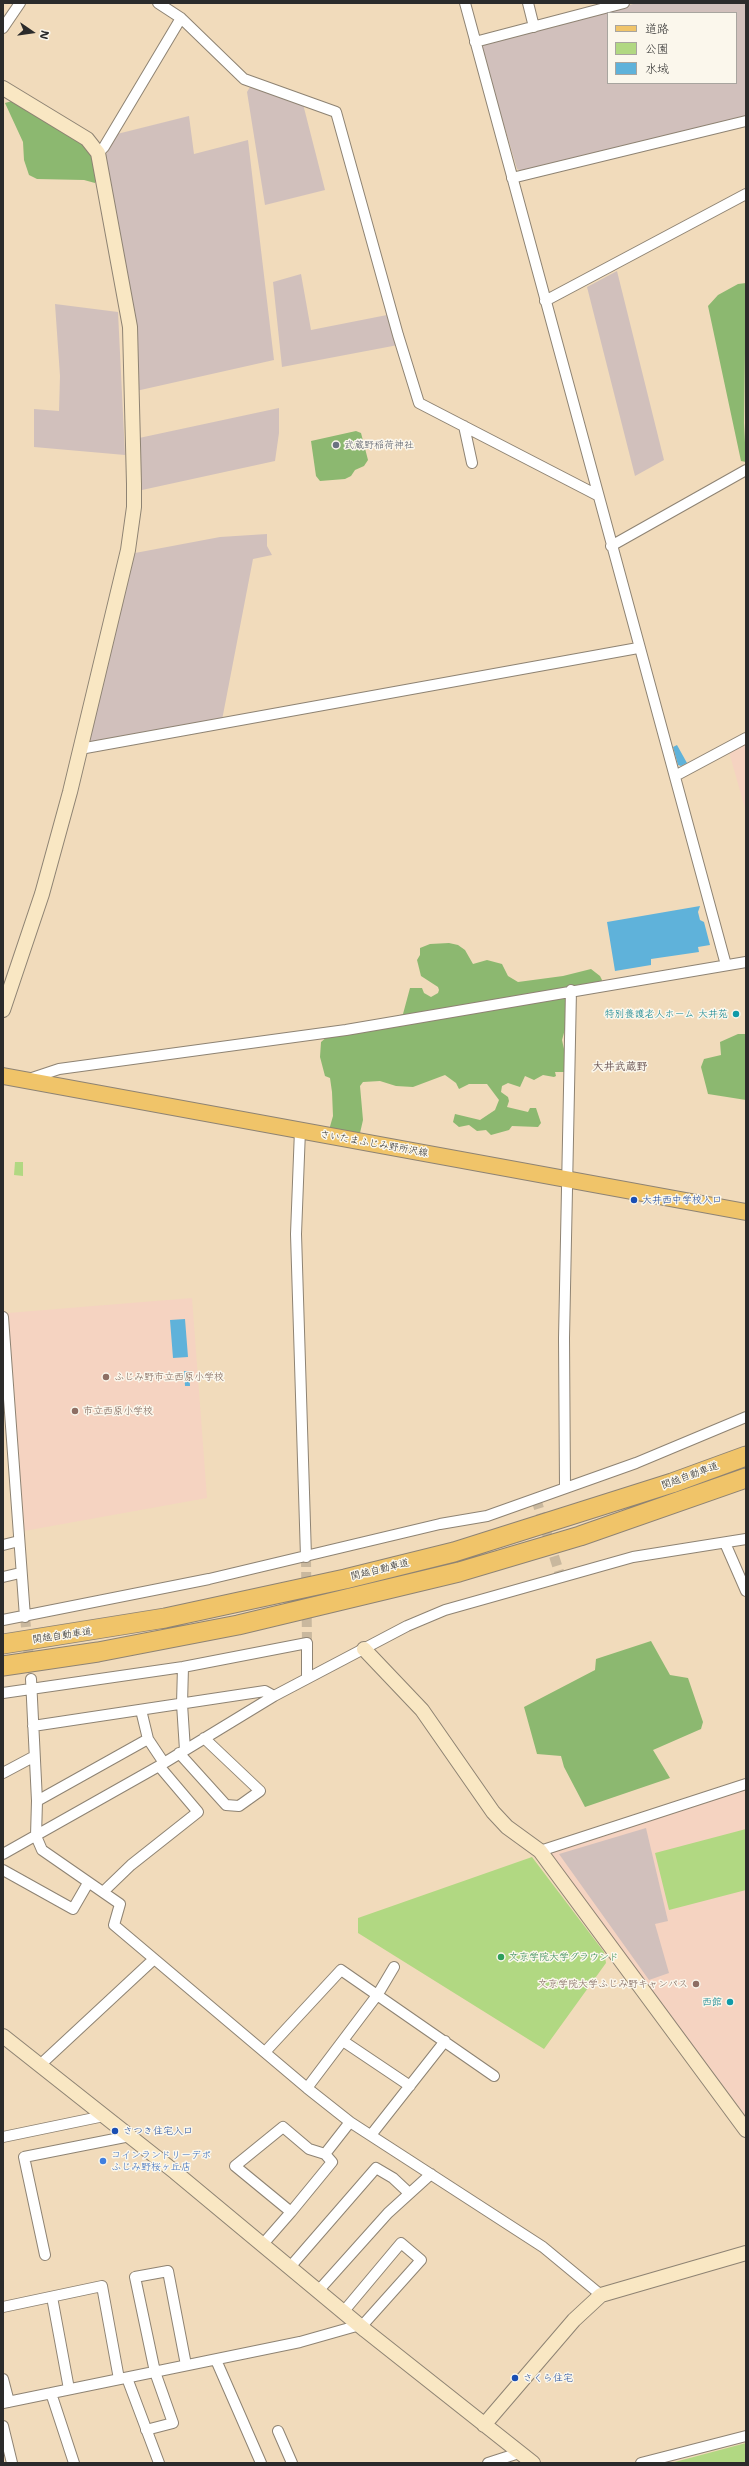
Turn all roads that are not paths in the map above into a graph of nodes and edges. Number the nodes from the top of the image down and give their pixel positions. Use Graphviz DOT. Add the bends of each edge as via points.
graph roads {
  1 [pos="20,3"];
  2 [pos="158,3"];
  3 [pos="465,3"];
  4 [pos="528,3"];
  5 [pos="624,3"];
  6 [pos="181,18"];
  7 [pos="534,27"];
  8 [pos="3,28"];
  9 [pos="475,42"];
  10 [pos="3,88"];
  11 [pos="746,121"];
  12 [pos="98,153"];
  13 [pos="512,178"];
  14 [pos="746,194"];
  15 [pos="545,301"];
  16 [pos="464,426"];
  17 [pos="472,463"];
  18 [pos="746,470"];
  19 [pos="597,495"];
  20 [pos="611,546"];
  21 [pos="638,648"];
  22 [pos="746,738"];
  23 [pos="80,749"];
  24 [pos="675,776"];
  25 [pos="746,962"];
  26 [pos="726,965"];
  27 [pos="571,990"];
  28 [pos="3,1010"];
  29 [pos="3,1076"];
  30 [pos="27,1080"];
  31 [pos="300,1130"];
  32 [pos="567,1180"];
  33 [pos="746,1212"];
  34 [pos="3,1317"];
  35 [pos="6,1382"];
  36 [pos="746,1417"];
  37 [pos="746,1456"];
  38 [pos="746,1478"];
  39 [pos="565,1488"];
  40 [pos="746,1539"];
  41 [pos="19,1541"];
  42 [pos="725,1543"];
  43 [pos="3,1545"];
  44 [pos="306,1557"];
  45 [pos="20,1573"];
  46 [pos="3,1577"];
  47 [pos="746,1591"];
  48 [pos="25,1617"];
  49 [pos="3,1620"];
  50 [pos="3,1644"];
  51 [pos="364,1649"];
  52 [pos="3,1666"];
  53 [pos="183,1667"];
  54 [pos="307,1678"];
  55 [pos="32,1684"];
  56 [pos="3,1693"];
  57 [pos="274,1696"];
  58 [pos="182,1704"];
  59 [pos="141,1710"];
  60 [pos="33,1726"];
  61 [pos="204,1738"];
  62 [pos="148,1739"];
  63 [pos="182,1751"];
  64 [pos="33,1757"];
  65 [pos="162,1764"];
  66 [pos="3,1773"];
  67 [pos="746,1784"];
  68 [pos="37,1801"];
  69 [pos="36,1836"];
  70 [pos="540,1851"];
  71 [pos="3,1854"];
  72 [pos="3,1870"];
  73 [pos="88,1883"];
  74 [pos="103,1892"];
  75 [pos="153,1960"];
  76 [pos="394,1968"];
  77 [pos="378,1994"];
  78 [pos="3,2036"];
  79 [pos="343,2041"];
  80 [pos="445,2042"];
  81 [pos="265,2052"];
  82 [pos="40,2065"];
  83 [pos="494,2076"];
  84 [pos="410,2086"];
  85 [pos="307,2088"];
  86 [pos="104,2116"];
  87 [pos="350,2122"];
  88 [pos="746,2130"];
  89 [pos="371,2135"];
  90 [pos="130,2136"];
  91 [pos="3,2137"];
  92 [pos="325,2154"];
  93 [pos="431,2174"];
  94 [pos="409,2193"];
  95 [pos="291,2212"];
  96 [pos="264,2244"];
  97 [pos="746,2253"];
  98 [pos="45,2255"];
  99 [pos="290,2266"];
  100 [pos="319,2290"];
  101 [pos="601,2295"];
  102 [pos="52,2298"];
  103 [pos="3,2307"];
  104 [pos="344,2311"];
  105 [pos="361,2326"];
  106 [pos="216,2360"];
  107 [pos="186,2366"];
  108 [pos="155,2372"];
  109 [pos="123,2378"];
  110 [pos="3,2379"];
  111 [pos="69,2389"];
  112 [pos="51,2393"];
  113 [pos="6,2403"];
  114 [pos="484,2425"];
  115 [pos="3,2426"];
  116 [pos="146,2430"];
  117 [pos="278,2431"];
  118 [pos="746,2436"];
  119 [pos="519,2453"];
  120 [pos="12,2463"];
  121 [pos="74,2463"];
  122 [pos="159,2463"];
  123 [pos="261,2463"];
  124 [pos="292,2463"];
  125 [pos="488,2463"];
  126 [pos="533,2463"];
  127 [pos="641,2463"];
  1 -- 8 [label="street"];
  2 -- 6 [label="street"];
  3 -- 9 [label="street"];
  4 -- 7 [label="street"];
  5 -- 7 [label="street"];
  6 -- 12 [label="street" via="108,141"];
  6 -- 16 [label="street" via="244,79 336,112 417,400"];
  7 -- 9 [label="street"];
  9 -- 13 [label="street"];
  10 -- 12 [label="street" via="87,138"];
  11 -- 13 [label="street"];
  12 -- 23 [label="street" via="130,327 134,507 125,564"];
  13 -- 15 [label="street"];
  14 -- 15 [label="street"];
  15 -- 19 [label="street"];
  16 -- 17 [label="street"];
  16 -- 19 [label="street"];
  18 -- 20 [label="street"];
  19 -- 20 [label="street"];
  20 -- 21 [label="street"];
  21 -- 23 [label="street"];
  21 -- 24 [label="street"];
  22 -- 24 [label="street"];
  23 -- 28 [label="street" via="42,894"];
  24 -- 26 [label="street"];
  25 -- 26 [label="street"];
  26 -- 27 [label="street"];
  27 -- 30 [label="street" via="346,1030 59,1069"];
  27 -- 32 [label="street"];
  29 -- 30 [label="main road, さいたまふじみ野所沢線"];
  30 -- 31 [label="main road, さいたまふじみ野所沢線"];
  31 -- 32 [label="main road, さいたまふじみ野所沢線"];
  31 -- 44 [label="street" via="296,1234"];
  32 -- 33 [label="main road, さいたまふじみ野所沢線"];
  32 -- 39 [label="street"];
  34 -- 35 [label="street"];
  35 -- 41 [label="street"];
  36 -- 39 [label="street"];
  37 -- 50 [label="highway, 関越自動車道" via="672,1483 454,1552 345,1579 164,1618"];
  38 -- 52 [label="highway, 関越自動車道" via="580,1536 459,1572 238,1625 98,1652"];
  39 -- 44 [label="street" via="486,1516 440,1524"];
  40 -- 42 [label="street"];
  41 -- 43 [label="street"];
  41 -- 45 [label="street"];
  42 -- 47 [label="street"];
  42 -- 51 [label="street" via="633,1557 445,1610 407,1626"];
  44 -- 48 [label="street"];
  45 -- 46 [label="street"];
  45 -- 48 [label="street"];
  48 -- 49 [label="street"];
  51 -- 54 [label="street"];
  51 -- 70 [label="street" via="422,1710 507,1827"];
  53 -- 54 [label="street" via="307,1644"];
  53 -- 55 [label="street"];
  53 -- 58 [label="street"];
  54 -- 57 [label="street"];
  55 -- 56 [label="street"];
  55 -- 60 [label="street"];
  57 -- 58 [label="street" via="265,1691"];
  57 -- 61 [label="street"];
  58 -- 59 [label="street"];
  58 -- 63 [label="street"];
  59 -- 60 [label="street"];
  59 -- 62 [label="street"];
  60 -- 64 [label="street"];
  61 -- 63 [label="street"];
  61 -- 63 [label="street" via="260,1791 239,1806 226,1804"];
  62 -- 65 [label="street"];
  62 -- 68 [label="street"];
  63 -- 65 [label="street"];
  64 -- 66 [label="street"];
  64 -- 68 [label="street"];
  65 -- 69 [label="street"];
  65 -- 74 [label="street" via="198,1812 136,1860"];
  67 -- 70 [label="street"];
  68 -- 69 [label="street"];
  69 -- 71 [label="street"];
  69 -- 73 [label="street" via="42,1850"];
  70 -- 88 [label="street"];
  72 -- 73 [label="street" via="73,1909"];
  73 -- 74 [label="street"];
  74 -- 75 [label="street" via="120,1904 114,1925"];
  75 -- 81 [label="street"];
  75 -- 82 [label="street"];
  76 -- 77 [label="street"];
  77 -- 79 [label="street"];
  77 -- 80 [label="street"];
  77 -- 81 [label="street" via="341,1970"];
  78 -- 82 [label="street"];
  79 -- 84 [label="street"];
  79 -- 85 [label="street"];
  80 -- 83 [label="street"];
  80 -- 84 [label="street"];
  81 -- 85 [label="street"];
  82 -- 86 [label="street"];
  84 -- 89 [label="street"];
  85 -- 87 [label="street"];
  86 -- 90 [label="street"];
  86 -- 91 [label="street"];
  87 -- 89 [label="street"];
  87 -- 92 [label="street"];
  89 -- 93 [label="street"];
  90 -- 96 [label="street"];
  90 -- 98 [label="street" via="24,2157"];
  92 -- 95 [label="street" via="332,2162"];
  92 -- 95 [label="street" via="309,2149 283,2127 235,2166"];
  93 -- 94 [label="street"];
  93 -- 101 [label="street" via="543,2247"];
  94 -- 99 [label="street" via="393,2178 376,2168"];
  94 -- 100 [label="street"];
  95 -- 96 [label="street"];
  96 -- 99 [label="street"];
  97 -- 101 [label="street"];
  99 -- 100 [label="street"];
  100 -- 104 [label="street"];
  101 -- 114 [label="street" via="574,2320"];
  102 -- 103 [label="street"];
  102 -- 109 [label="street" via="102,2286"];
  102 -- 111 [label="street"];
  104 -- 105 [label="street"];
  104 -- 105 [label="street" via="401,2243 421,2260"];
  105 -- 106 [label="street"];
  105 -- 114 [label="street"];
  106 -- 107 [label="street"];
  106 -- 123 [label="street"];
  107 -- 108 [label="street"];
  107 -- 108 [label="street" via="168,2272 135,2277"];
  108 -- 109 [label="street"];
  108 -- 116 [label="street" via="173,2423"];
  109 -- 111 [label="street"];
  109 -- 116 [label="street"];
  110 -- 113 [label="street"];
  111 -- 112 [label="street"];
  112 -- 113 [label="street"];
  112 -- 121 [label="street"];
  114 -- 119 [label="street"];
  115 -- 120 [label="street"];
  116 -- 122 [label="street"];
  117 -- 124 [label="street"];
  118 -- 127 [label="street"];
  119 -- 125 [label="street"];
  119 -- 126 [label="street"];
}
